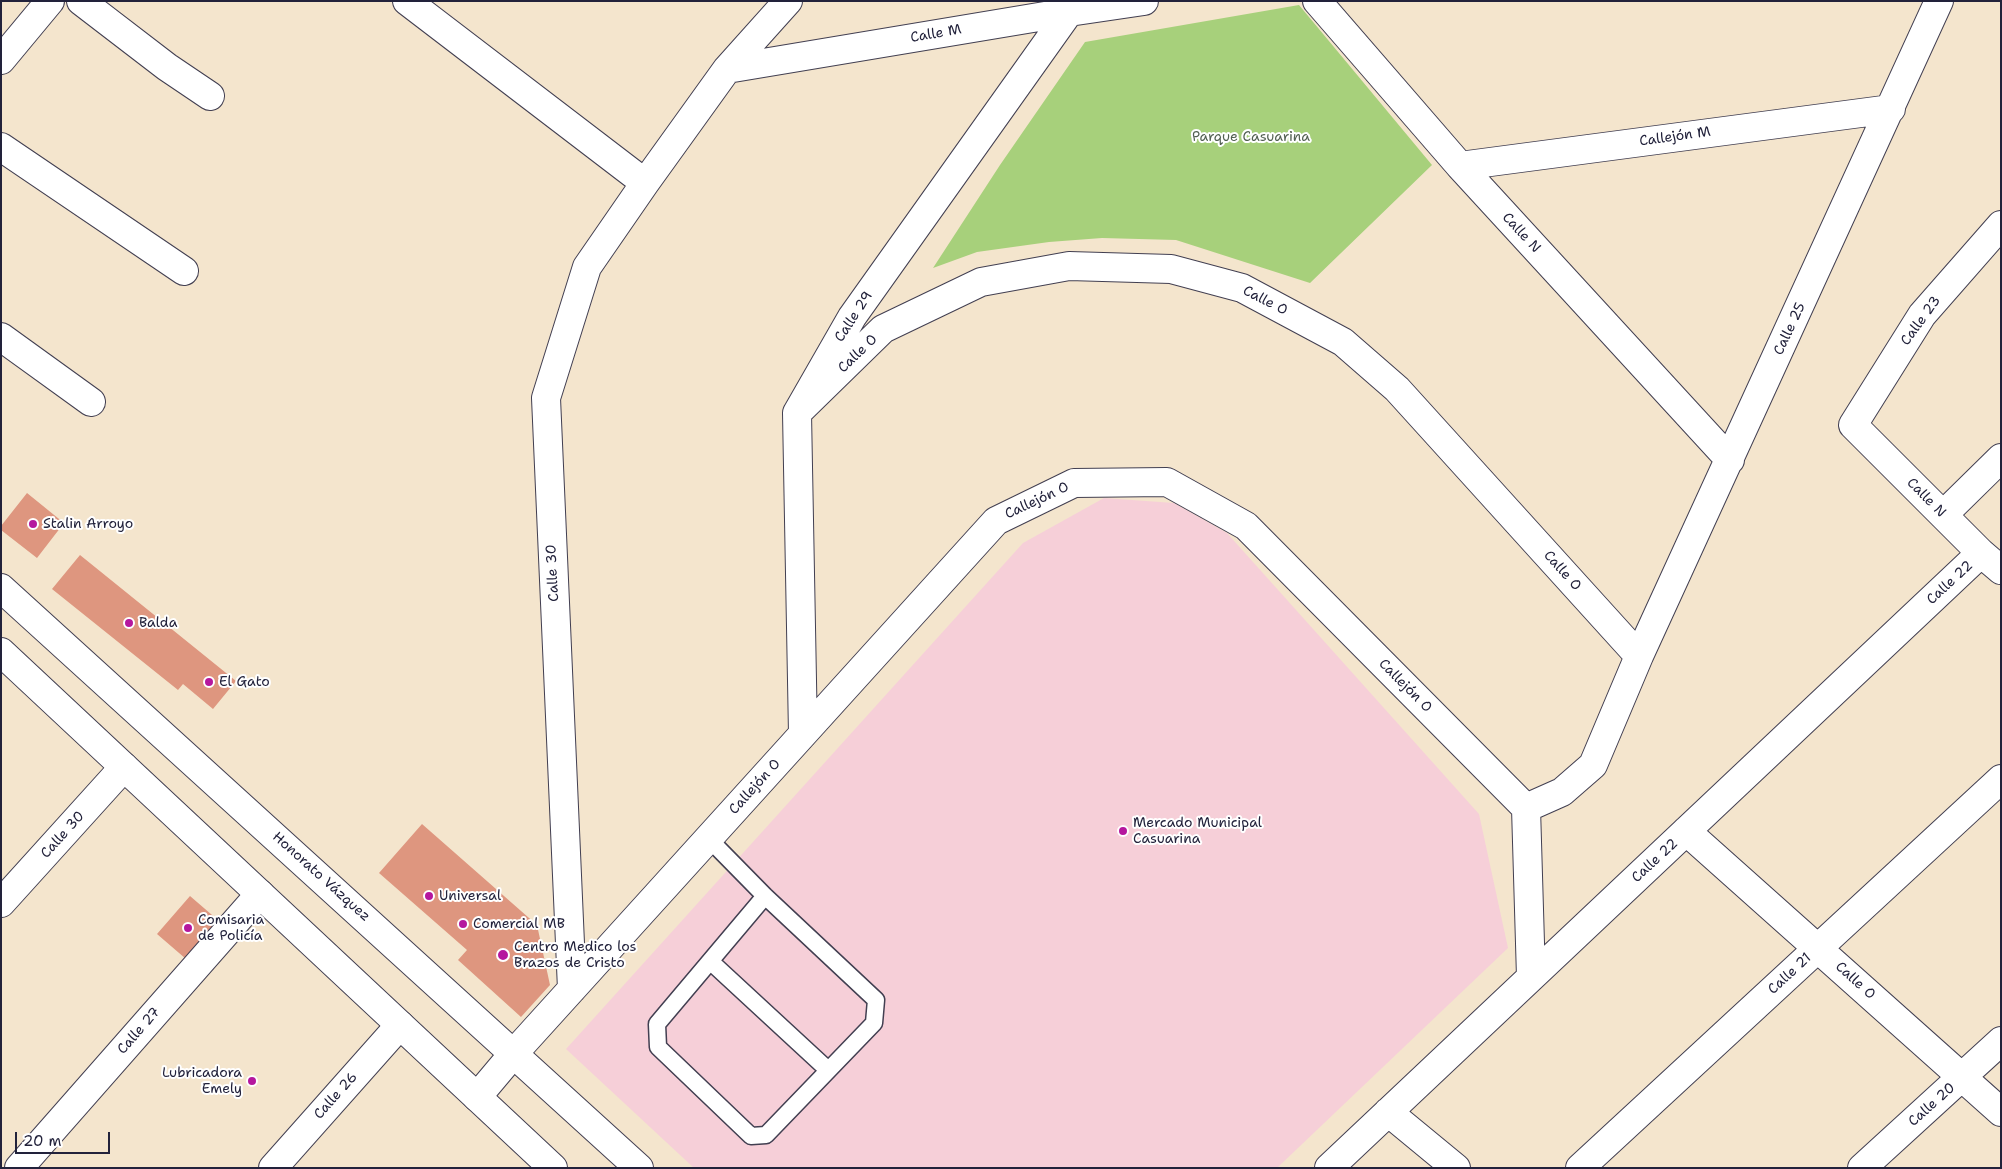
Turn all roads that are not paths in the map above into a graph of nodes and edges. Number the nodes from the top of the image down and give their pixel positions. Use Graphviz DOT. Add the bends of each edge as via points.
graph roads {
  1 [pos="50,1"];
  2 [pos="80,1"];
  3 [pos="406,1"];
  4 [pos="788,1"];
  5 [pos="1144,1"];
  6 [pos="1317,1"];
  7 [pos="1939,1"];
  8 [pos="1069,12"];
  9 [pos="1,60"];
  10 [pos="728,69"];
  11 [pos="210,96"];
  12 [pos="1891,109"];
  13 [pos="1,147"];
  14 [pos="1460,166"];
  15 [pos="645,183"];
  16 [pos="2001,225"];
  17 [pos="184,271"];
  18 [pos="1,337"];
  19 [pos="91,402"];
  20 [pos="797,413"];
  21 [pos="1853,425"];
  22 [pos="2001,458"];
  23 [pos="1730,460"];
  24 [pos="1942,515"];
  25 [pos="1991,562"];
  26 [pos="1,588"];
  27 [pos="1,652"];
  28 [pos="1639,656"];
  29 [pos="803,734"];
  30 [pos="124,768"];
  31 [pos="2001,779"];
  32 [pos="1526,808"];
  33 [pos="1686,831"];
  34 [pos="708,838"];
  35 [pos="260,894"];
  36 [pos="765,896"];
  37 [pos="1,903"];
  38 [pos="1818,948"];
  39 [pos="710,961"];
  40 [pos="1531,977"];
  41 [pos="572,988"];
  42 [pos="400,1025"];
  43 [pos="2001,1041"];
  44 [pos="514,1053"];
  45 [pos="828,1070"];
  46 [pos="1963,1077"];
  47 [pos="477,1097"];
  48 [pos="1388,1112"];
  49 [pos="2001,1112"];
  50 [pos="541,1164"];
  51 [pos="19,1168"];
  52 [pos="273,1168"];
  53 [pos="639,1168"];
  54 [pos="1329,1168"];
  55 [pos="1456,1168"];
  56 [pos="1580,1168"];
  57 [pos="1862,1168"];
  1 -- 9 [label="street"];
  2 -- 11 [label="street"];
  3 -- 15 [label="street"];
  4 -- 10 [label="street, Calle 30"];
  5 -- 8 [label="street, Calle M"];
  6 -- 14 [label="street, Calle N"];
  7 -- 12 [label="street, Calle 25"];
  8 -- 10 [label="street, Calle M"];
  8 -- 20 [label="street, Calle 29" via="852,317"];
  10 -- 15 [label="street, Calle 30"];
  12 -- 14 [label="street, Callejón M"];
  12 -- 23 [label="street, Calle 25"];
  13 -- 17 [label="street"];
  14 -- 23 [label="street, Calle N"];
  15 -- 41 [label="street, Calle 30" via="587,267 546,398"];
  16 -- 21 [label="street, Calle 23" via="1922,315"];
  18 -- 19 [label="street"];
  20 -- 28 [label="street, Calle O" via="883,330 981,282 1069,266 1171,269 1242,288 1342,342 1397,389"];
  20 -- 29 [label="street"];
  21 -- 24 [label="street, Calle N"];
  22 -- 24 [label="street"];
  23 -- 28 [label="street, Calle 25"];
  24 -- 25 [label="street, Calle N"];
  25 -- 33 [label="street, Calle 22"];
  26 -- 44 [label="street, Honorato Vázquez"];
  27 -- 30 [label="street"];
  28 -- 32 [label="street" via="1593,765 1562,792"];
  29 -- 32 [label="street, Callejón O" via="996,521 1074,483 1167,482 1246,526"];
  29 -- 34 [label="street, Callejón O"];
  30 -- 35 [label="street"];
  30 -- 37 [label="street, Calle 30"];
  31 -- 38 [label="street, Calle 21"];
  32 -- 40 [label="street"];
  33 -- 38 [label="street, Calle O"];
  33 -- 40 [label="street, Calle 22"];
  34 -- 36 [label="lane"];
  34 -- 41 [label="street, Callejón O"];
  35 -- 42 [label="street"];
  35 -- 51 [label="street, Calle 27"];
  36 -- 39 [label="lane"];
  36 -- 45 [label="lane" via="876,1000 874,1023"];
  38 -- 46 [label="street, Calle O"];
  38 -- 56 [label="street, Calle 21"];
  39 -- 45 [label="lane"];
  39 -- 45 [label="lane" via="657,1024 658,1047 751,1136 766,1135"];
  40 -- 48 [label="street, Calle 22"];
  41 -- 44 [label="street, Callejón O"];
  42 -- 47 [label="street"];
  42 -- 52 [label="street, Calle 26"];
  43 -- 46 [label="street, Calle 20"];
  44 -- 47 [label="street, Callejón O"];
  44 -- 53 [label="street, Honorato Vázquez"];
  46 -- 49 [label="street, Calle O"];
  46 -- 57 [label="street, Calle 20"];
  47 -- 50 [label="street"];
  48 -- 54 [label="street, Calle 22"];
  48 -- 55 [label="street"];
}
